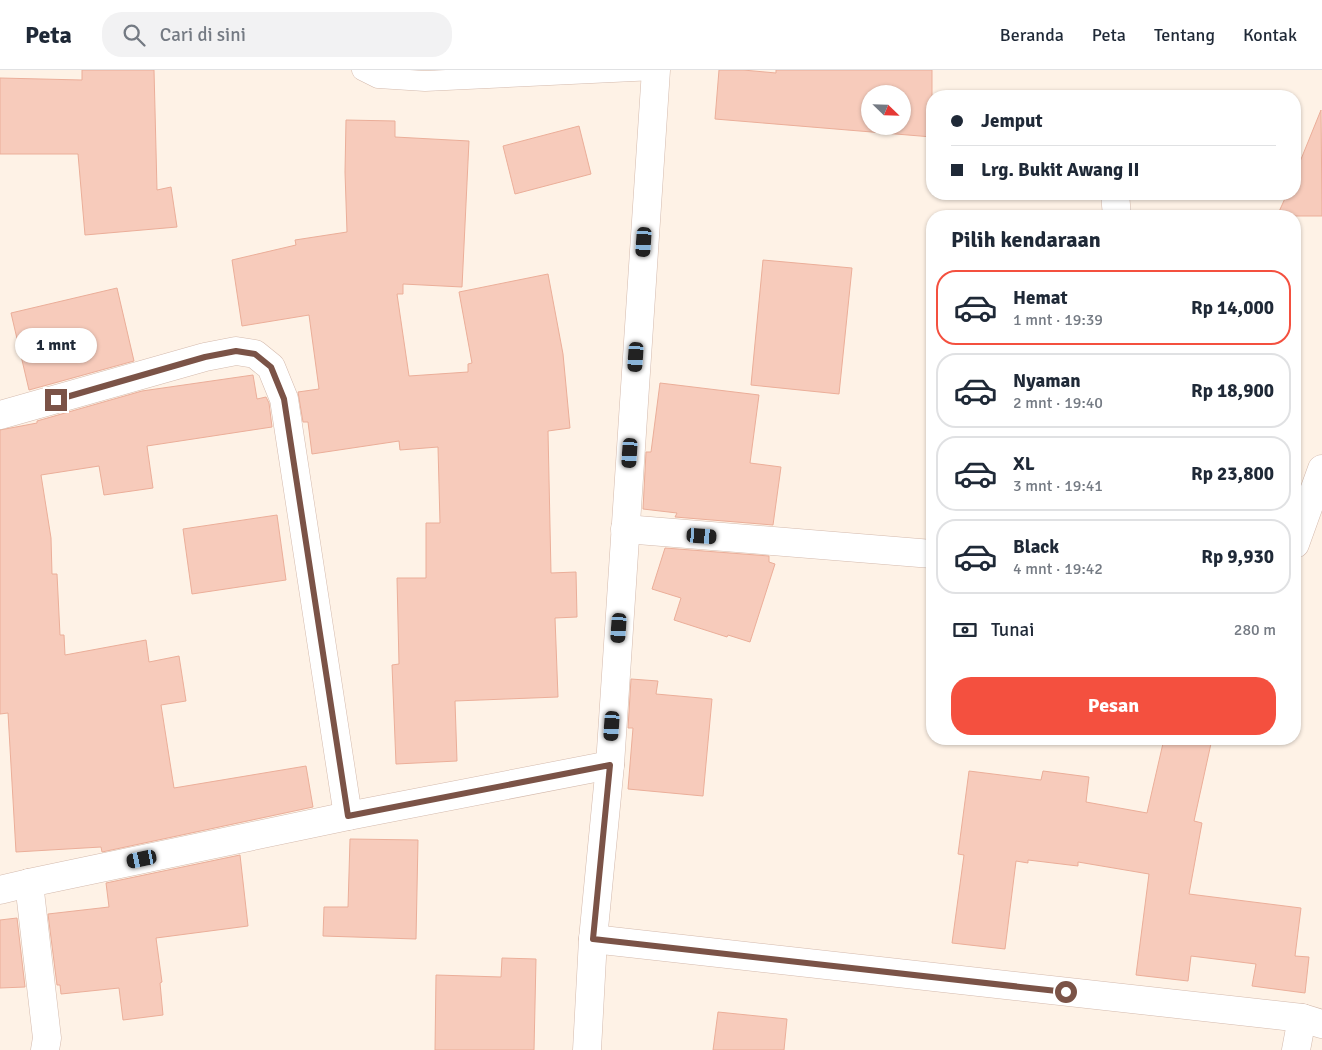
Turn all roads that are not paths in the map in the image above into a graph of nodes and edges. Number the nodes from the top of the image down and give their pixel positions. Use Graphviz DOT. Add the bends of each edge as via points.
graph roads {
  1 [pos="362,70"];
  2 [pos="655,70"];
  3 [pos="0,415"];
  4 [pos="1322,469"];
  5 [pos="1301,527"];
  6 [pos="625,530"];
  7 [pos="926,554"];
  8 [pos="610,765"];
  9 [pos="348,816"];
  10 [pos="29,883"];
  11 [pos="0,890"];
  12 [pos="593,939"];
  13 [pos="1312,1021"];
  14 [pos="45,1050"];
  15 [pos="587,1050"];
  16 [pos="1296,1050"];
  1 -- 2 [label="lane" via="378,78 425,81"];
  2 -- 6 [label="street"];
  3 -- 9 [label="street" via="236,351 255,354 271,367 284,399"];
  4 -- 5 [label="street"];
  6 -- 7 [label="street"];
  6 -- 8 [label="street"];
  8 -- 9 [label="street"];
  8 -- 12 [label="street"];
  9 -- 10 [label="street"];
  10 -- 11 [label="street"];
  10 -- 14 [label="street" via="47,1038"];
  12 -- 13 [label="street"];
  12 -- 15 [label="street"];
  13 -- 16 [label="street"];
}
